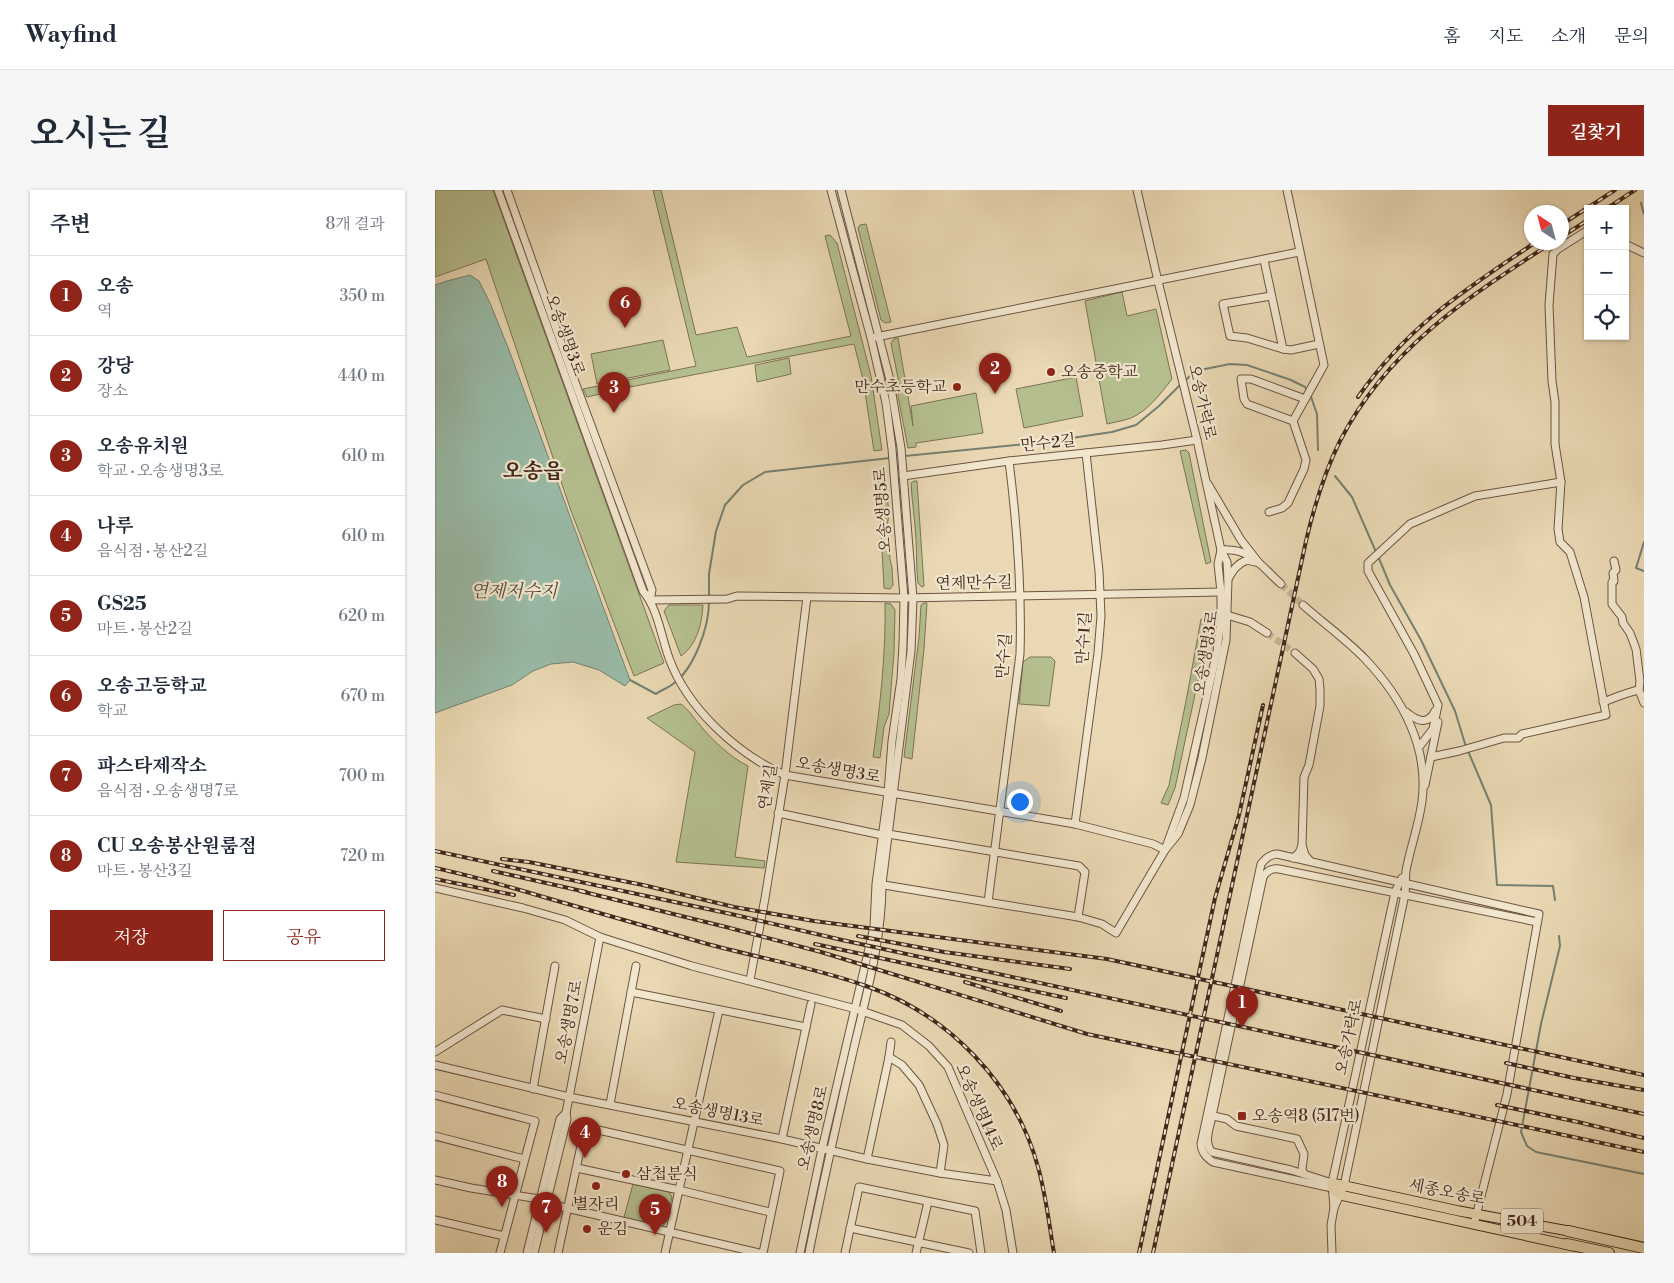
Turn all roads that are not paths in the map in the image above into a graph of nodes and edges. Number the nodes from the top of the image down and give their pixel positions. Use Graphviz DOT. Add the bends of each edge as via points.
graph roads {
  1 [pos="498,190"];
  2 [pos="507,190"];
  3 [pos="831,190"];
  4 [pos="841,190"];
  5 [pos="1137,190"];
  6 [pos="1287,190"];
  7 [pos="1584,233"];
  8 [pos="1629,246"];
  9 [pos="1299,252"];
  10 [pos="1644,253"];
  11 [pos="1264,260"];
  12 [pos="1158,281"];
  13 [pos="1271,296"];
  14 [pos="874,337"];
  15 [pos="1319,344"];
  16 [pos="1283,350"];
  17 [pos="1306,398"];
  18 [pos="1293,422"];
  19 [pos="1197,440"];
  20 [pos="1086,453"];
  21 [pos="1009,461"];
  22 [pos="903,476"];
  23 [pos="1205,477"];
  24 [pos="1561,482"];
  25 [pos="1269,512"];
  26 [pos="1221,550"];
  27 [pos="1614,562"];
  28 [pos="1259,563"];
  29 [pos="1228,580"];
  30 [pos="1281,584"];
  31 [pos="1221,592"];
  32 [pos="1021,595"];
  33 [pos="1101,595"];
  34 [pos="807,597"];
  35 [pos="904,598"];
  36 [pos="913,598"];
  37 [pos="651,600"];
  38 [pos="1303,605"];
  39 [pos="1227,615"];
  40 [pos="1267,633"];
  41 [pos="1295,653"];
  42 [pos="1639,690"];
  43 [pos="1603,702"];
  44 [pos="1644,703"];
  45 [pos="1438,705"];
  46 [pos="1404,709"];
  47 [pos="1419,746"];
  48 [pos="1431,757"];
  49 [pos="785,775"];
  50 [pos="891,793"];
  51 [pos="1422,800"];
  52 [pos="1000,811"];
  53 [pos="778,813"];
  54 [pos="1075,824"];
  55 [pos="885,834"];
  56 [pos="1302,846"];
  57 [pos="1165,850"];
  58 [pos="995,852"];
  59 [pos="1293,858"];
  60 [pos="1310,862"];
  61 [pos="1403,883"];
  62 [pos="879,884"];
  63 [pos="435,888"];
  64 [pos="1395,892"];
  65 [pos="1405,894"];
  66 [pos="989,902"];
  67 [pos="1078,917"];
  68 [pos="1537,922"];
  69 [pos="600,937"];
  70 [pos="555,966"];
  71 [pos="636,966"];
  72 [pos="750,980"];
  73 [pos="631,992"];
  74 [pos="811,1004"];
  75 [pos="719,1010"];
  76 [pos="859,1010"];
  77 [pos="546,1019"];
  78 [pos="806,1027"];
  79 [pos="891,1042"];
  80 [pos="435,1052"];
  81 [pos="889,1057"];
  82 [pos="435,1065"];
  83 [pos="533,1089"];
  84 [pos="435,1095"];
  85 [pos="569,1097"];
  86 [pos="611,1104"];
  87 [pos="1209,1115"];
  88 [pos="694,1122"];
  89 [pos="435,1136"];
  90 [pos="782,1139"];
  91 [pos="688,1150"];
  92 [pos="826,1150"];
  93 [pos="525,1159"];
  94 [pos="867,1159"];
  95 [pos="577,1168"];
  96 [pos="940,1173"];
  97 [pos="1304,1174"];
  98 [pos="435,1180"];
  99 [pos="997,1181"];
  100 [pos="1332,1185"];
  101 [pos="1344,1186"];
  102 [pos="679,1190"];
  103 [pos="514,1195"];
  104 [pos="1340,1195"];
  105 [pos="542,1201"];
  106 [pos="928,1202"];
  107 [pos="1334,1208"];
  108 [pos="567,1209"];
  109 [pos="770,1212"];
  110 [pos="1476,1212"];
  111 [pos="435,1220"];
  112 [pos="1474,1224"];
  113 [pos="851,1228"];
  114 [pos="1568,1231"];
  115 [pos="670,1232"];
  116 [pos="504,1236"];
  117 [pos="919,1242"];
  118 [pos="1567,1244"];
  119 [pos="1644,1244"];
  120 [pos="1644,1248"];
  121 [pos="499,1253"];
  122 [pos="527,1253"];
  123 [pos="534,1253"];
  124 [pos="559,1253"];
  125 [pos="665,1253"];
  126 [pos="761,1253"];
  127 [pos="801,1253"];
  128 [pos="809,1253"];
  129 [pos="845,1253"];
  130 [pos="916,1253"];
  131 [pos="969,1253"];
  132 [pos="981,1253"];
  133 [pos="1013,1253"];
  134 [pos="1332,1253"];
  135 [pos="1602,1253"];
  136 [pos="1609,1253"];
  1 -- 37 [label="street, 오송생명3로" via="639,582"];
  2 -- 37 [label="street, 오송생명3로" via="652,590"];
  3 -- 14 [label="street, 오송생명5로"];
  4 -- 14 [label="street, 오송생명5로"];
  5 -- 12 [label="street, 오송가락로"];
  6 -- 9 [label="street"];
  7 -- 24 [label="street" via="1553,254 1551,262 1552,381 1555,444"];
  8 -- 10 [label="street"];
  9 -- 11 [label="street"];
  9 -- 15 [label="street"];
  11 -- 12 [label="street"];
  11 -- 13 [label="street"];
  12 -- 14 [label="street"];
  12 -- 19 [label="street, 오송가락로"];
  13 -- 16 [label="street"];
  13 -- 16 [label="street" via="1223,304 1230,336"];
  14 -- 22 [label="street, 오송생명5로" via="889,376"];
  14 -- 35 [label="street, 오송생명5로" via="892,449"];
  15 -- 16 [label="street"];
  15 -- 17 [label="street" via="1324,365"];
  17 -- 18 [label="street"];
  17 -- 18 [label="street" via="1251,379 1241,379 1247,404"];
  18 -- 25 [label="street" via="1306,460 1304,469 1288,503"];
  19 -- 20 [label="street, 만수2길"];
  19 -- 23 [label="street, 오송가락로"];
  20 -- 21 [label="street, 만수2길"];
  20 -- 33 [label="street, 만수1길"];
  21 -- 22 [label="street, 만수2길"];
  21 -- 32 [label="street, 만수길"];
  22 -- 36 [label="street, 오송생명5로"];
  23 -- 26 [label="street, 오송가락로"];
  23 -- 28 [label="street" via="1241,540"];
  24 -- 43 [label="street" via="1559,536 1570,552 1584,597"];
  24 -- 45 [label="street" via="1475,496 1410,524 1368,562 1368,571"];
  26 -- 28 [label="street" via="1246,553"];
  26 -- 29 [label="street, 오송생명3로" via="1227,562"];
  26 -- 31 [label="street, 오송생명3로" via="1217,564"];
  27 -- 42 [label="street" via="1612,604 1622,617 1636,649"];
  28 -- 29 [label="street" via="1247,560 1239,563"];
  28 -- 30 [label="street"];
  29 -- 39 [label="street, 오송생명3로"];
  31 -- 33 [label="street, 연제만수길"];
  31 -- 57 [label="street, 오송생명3로" via="1217,651 1195,754 1184,798"];
  32 -- 33 [label="street, 연제만수길"];
  32 -- 36 [label="street, 연제만수길"];
  32 -- 52 [label="street, 만수길" via="1020,654"];
  33 -- 54 [label="street, 만수1길" via="1098,653"];
  34 -- 35 [label="street, 연제만수길"];
  34 -- 37 [label="street, 연제만수길"];
  34 -- 49 [label="street, 연제길"];
  35 -- 36 [label="street, 연제만수길"];
  35 -- 50 [label="street, 오송생명5로"];
  36 -- 50 [label="street, 오송생명5로" via="911,651"];
  37 -- 49 [label="street, 오송생명3로" via="670,660 684,688 701,711 754,759"];
  38 -- 46 [label="street, 오송가락로" via="1365,659"];
  39 -- 40 [label="street" via="1250,622"];
  39 -- 57 [label="street, 오송생명3로" via="1226,640 1190,806 1178,834"];
  41 -- 56 [label="street" via="1313,670 1319,679 1320,689 1320,706 1304,777"];
  42 -- 43 [label="street"];
  42 -- 44 [label="street"];
  43 -- 48 [label="street" via="1606,716"];
  45 -- 46 [label="street" via="1433,716 1421,722"];
  45 -- 47 [label="street" via="1433,729"];
  45 -- 48 [label="street"];
  46 -- 47 [label="street, 오송가락로"];
  47 -- 51 [label="street, 오송가락로"];
  48 -- 51 [label="street"];
  49 -- 50 [label="street, 오송생명3로"];
  49 -- 53 [label="street, 연제길"];
  50 -- 52 [label="street, 오송생명3로"];
  50 -- 55 [label="street, 오송생명5로"];
  51 -- 61 [label="street, 오송가락로"];
  52 -- 54 [label="street, 오송생명3로"];
  52 -- 58 [label="street, 만수길"];
  53 -- 55 [label="street"];
  53 -- 72 [label="street, 연제길"];
  54 -- 57 [label="street, 오송생명3로"];
  55 -- 58 [label="street"];
  55 -- 62 [label="street, 오송생명5로"];
  56 -- 59 [label="street"];
  56 -- 60 [label="street"];
  57 -- 67 [label="street" via="1116,933 1102,924"];
  58 -- 66 [label="street, 만수길"];
  58 -- 67 [label="street" via="1079,866 1085,872"];
  59 -- 60 [label="street"];
  59 -- 87 [label="street" via="1271,855 1261,864"];
  60 -- 61 [label="street"];
  61 -- 64 [label="street, 오송가락로"];
  61 -- 65 [label="street, 오송가락로"];
  61 -- 68 [label="street" via="1539,914"];
  62 -- 66 [label="street"];
  62 -- 76 [label="street, 오송생명8로" via="882,911 871,974"];
  63 -- 69 [label="street" via="565,920"];
  64 -- 65 [label="street"];
  64 -- 87 [label="street" via="1279,869 1271,869 1265,874"];
  64 -- 100 [label="street, 오송가락로"];
  65 -- 68 [label="street"];
  65 -- 101 [label="street, 오송가락로"];
  66 -- 67 [label="street"];
  68 -- 110 [label="street" via="1507,1094"];
  69 -- 72 [label="street, 오송생명14로" via="692,966"];
  69 -- 85 [label="street, 오송생명7로"];
  70 -- 77 [label="street"];
  71 -- 73 [label="street"];
  72 -- 76 [label="street, 오송생명14로"];
  73 -- 75 [label="street"];
  73 -- 86 [label="street"];
  74 -- 78 [label="street"];
  75 -- 78 [label="street"];
  75 -- 88 [label="street"];
  76 -- 92 [label="street, 오송생명8로"];
  76 -- 99 [label="street, 오송생명14로" via="902,1025 929,1046 948,1067"];
  77 -- 80 [label="street" via="502,1010"];
  77 -- 83 [label="street"];
  78 -- 90 [label="street"];
  79 -- 81 [label="street"];
  81 -- 94 [label="street"];
  81 -- 96 [label="street" via="902,1065 919,1085 937,1124 944,1145"];
  82 -- 83 [label="street, 오송생명13로"];
  83 -- 85 [label="street, 오송생명13로"];
  84 -- 93 [label="street" via="535,1121"];
  85 -- 86 [label="street, 오송생명13로"];
  85 -- 105 [label="street, 오송생명7로" via="560,1119"];
  86 -- 88 [label="street, 오송생명13로"];
  87 -- 97 [label="street" via="1227,1119 1236,1126 1297,1139 1304,1154"];
  87 -- 97 [label="street" via="1207,1147 1212,1152"];
  87 -- 100 [label="street" via="1201,1144 1202,1152 1213,1162"];
  88 -- 90 [label="street, 오송생명13로"];
  88 -- 91 [label="street"];
  89 -- 93 [label="street"];
  90 -- 92 [label="street, 오송생명13로"];
  91 -- 95 [label="street" via="582,1126"];
  91 -- 102 [label="street"];
  91 -- 109 [label="street" via="780,1171"];
  92 -- 94 [label="street, 오송생명13로"];
  92 -- 127 [label="street, 오송생명8로"];
  92 -- 128 [label="street, 오송생명8로"];
  93 -- 103 [label="street"];
  94 -- 96 [label="street, 오송생명13로"];
  95 -- 102 [label="street"];
  95 -- 108 [label="street"];
  96 -- 99 [label="street, 오송생명13로"];
  97 -- 100 [label="street"];
  98 -- 103 [label="street"];
  99 -- 133 [label="street, 오송생명14로"];
  100 -- 101 [label="main road, 세종오송로 / 504"];
  100 -- 104 [label="main road, 세종오송로"];
  100 -- 107 [label="street, 오송가락로"];
  101 -- 104 [label="street, 오송가락로"];
  101 -- 110 [label="main road, 세종오송로 / 504"];
  102 -- 109 [label="street"];
  102 -- 115 [label="street"];
  103 -- 105 [label="street"];
  103 -- 116 [label="street"];
  104 -- 107 [label="street, 오송가락로"];
  104 -- 112 [label="main road, 세종오송로 / 504"];
  105 -- 108 [label="street"];
  105 -- 122 [label="street, 오송생명7로"];
  105 -- 123 [label="street, 오송생명7로"];
  106 -- 113 [label="street" via="859,1187"];
  106 -- 117 [label="street"];
  106 -- 132 [label="street" via="975,1211"];
  107 -- 134 [label="street, 오송가락로"];
  108 -- 115 [label="street"];
  108 -- 124 [label="street"];
  109 -- 126 [label="street"];
  110 -- 112 [label="street"];
  110 -- 114 [label="main road, 세종오송로 / 504"];
  111 -- 116 [label="street"];
  112 -- 118 [label="main road, 세종오송로 / 504"];
  113 -- 117 [label="street"];
  113 -- 129 [label="street"];
  114 -- 119 [label="main road"];
  114 -- 120 [label="highway, 세종오송로 / 504"];
  115 -- 125 [label="street"];
  115 -- 126 [label="street"];
  116 -- 121 [label="street"];
  117 -- 130 [label="street"];
  117 -- 131 [label="street"];
  118 -- 135 [label="main road"];
  118 -- 136 [label="highway, 세종오송로 / 504"];
}
